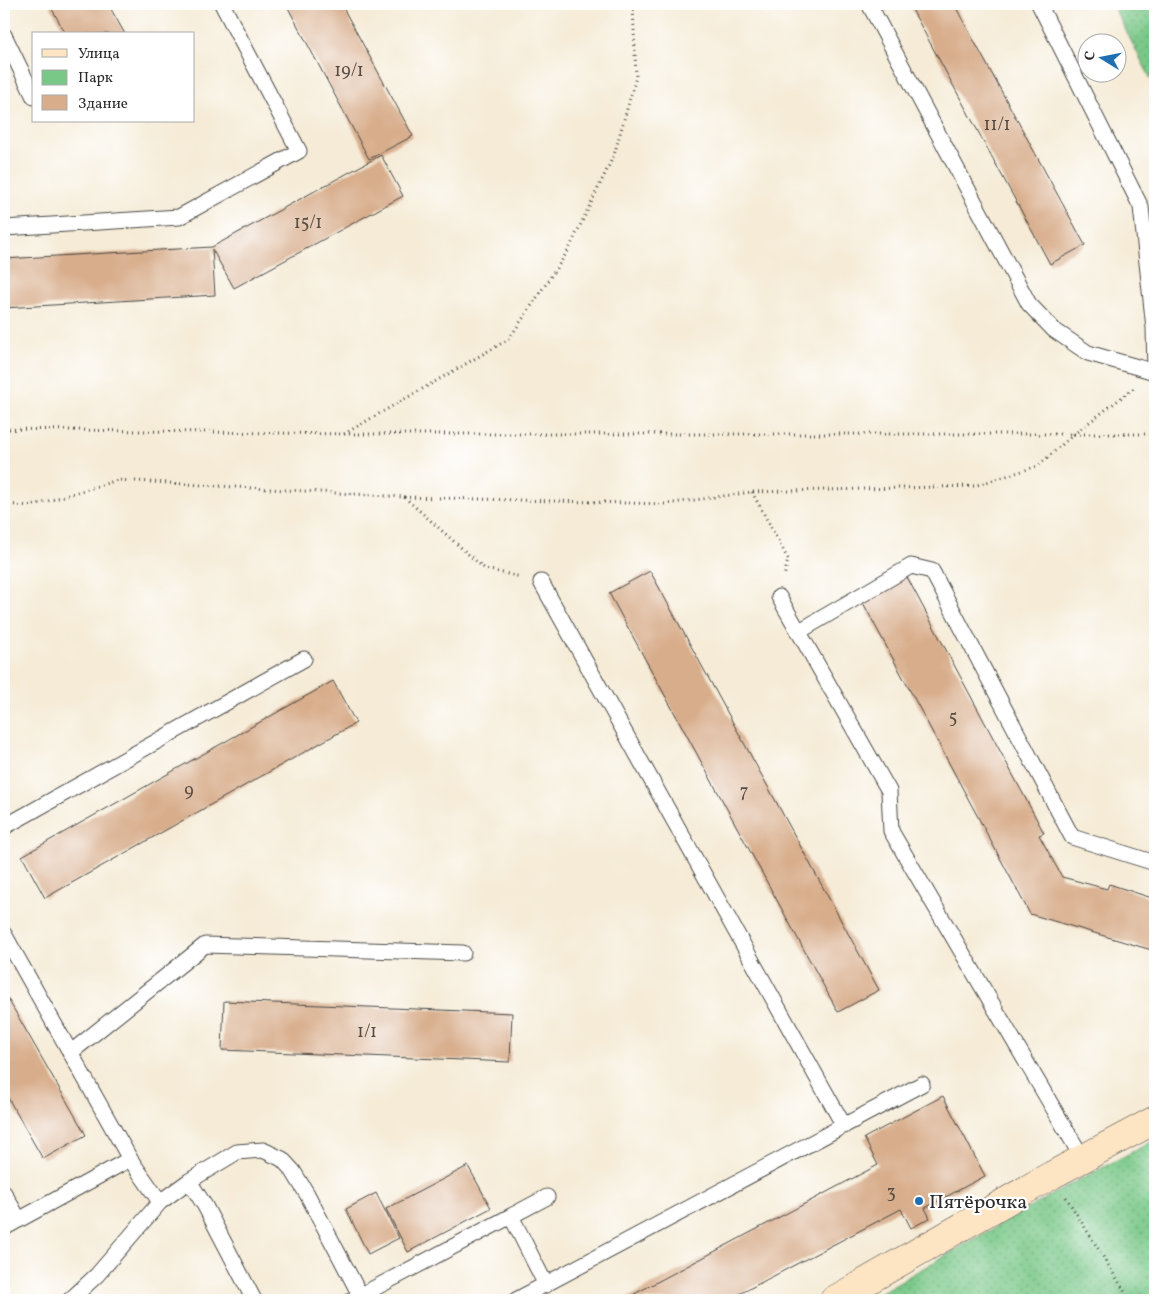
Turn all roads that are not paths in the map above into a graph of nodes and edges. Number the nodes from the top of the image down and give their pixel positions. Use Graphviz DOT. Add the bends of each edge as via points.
graph roads {
  1 [pos="222,4"];
  2 [pos="869,4"];
  3 [pos="1039,4"];
  4 [pos="4,35"];
  5 [pos="32,92"];
  6 [pos="4,228"];
  7 [pos="1155,372"];
  8 [pos="541,582"];
  9 [pos="779,597"];
  10 [pos="798,632"];
  11 [pos="304,659"];
  12 [pos="4,827"];
  13 [pos="1155,863"];
  14 [pos="4,934"];
  15 [pos="462,953"];
  16 [pos="70,1053"];
  17 [pos="922,1084"];
  18 [pos="1155,1120"];
  19 [pos="844,1126"];
  20 [pos="130,1159"];
  21 [pos="1083,1159"];
  22 [pos="189,1182"];
  23 [pos="4,1193"];
  24 [pos="547,1197"];
  25 [pos="160,1202"];
  26 [pos="511,1216"];
  27 [pos="19,1220"];
  28 [pos="4,1228"];
  29 [pos="546,1285"];
  30 [pos="355,1298"];
  31 [pos="70,1300"];
  32 [pos="254,1300"];
  33 [pos="516,1300"];
  34 [pos="834,1300"];
  1 -- 6 [label="lane" via="299,151 179,217"];
  2 -- 7 [label="lane" via="1029,304 1054,330 1088,353"];
  3 -- 7 [label="lane" via="1141,208 1154,328"];
  4 -- 5 [label="lane"];
  8 -- 19 [label="lane"];
  9 -- 10 [label="lane"];
  10 -- 13 [label="lane" via="911,566 932,571 1072,837"];
  10 -- 21 [label="lane" via="889,791 891,831"];
  11 -- 12 [label="lane"];
  14 -- 16 [label="lane"];
  15 -- 16 [label="lane" via="205,945"];
  16 -- 20 [label="lane"];
  17 -- 19 [label="lane"];
  18 -- 21 [label="street"];
  19 -- 29 [label="lane"];
  20 -- 25 [label="lane"];
  20 -- 27 [label="lane"];
  21 -- 34 [label="street"];
  22 -- 25 [label="lane"];
  22 -- 30 [label="lane" via="237,1152 263,1150 282,1159 307,1194"];
  22 -- 32 [label="lane"];
  23 -- 27 [label="lane"];
  24 -- 26 [label="lane"];
  25 -- 31 [label="lane" via="97,1275"];
  26 -- 29 [label="lane"];
  26 -- 30 [label="lane"];
  27 -- 28 [label="lane"];
  29 -- 33 [label="lane"];
}
